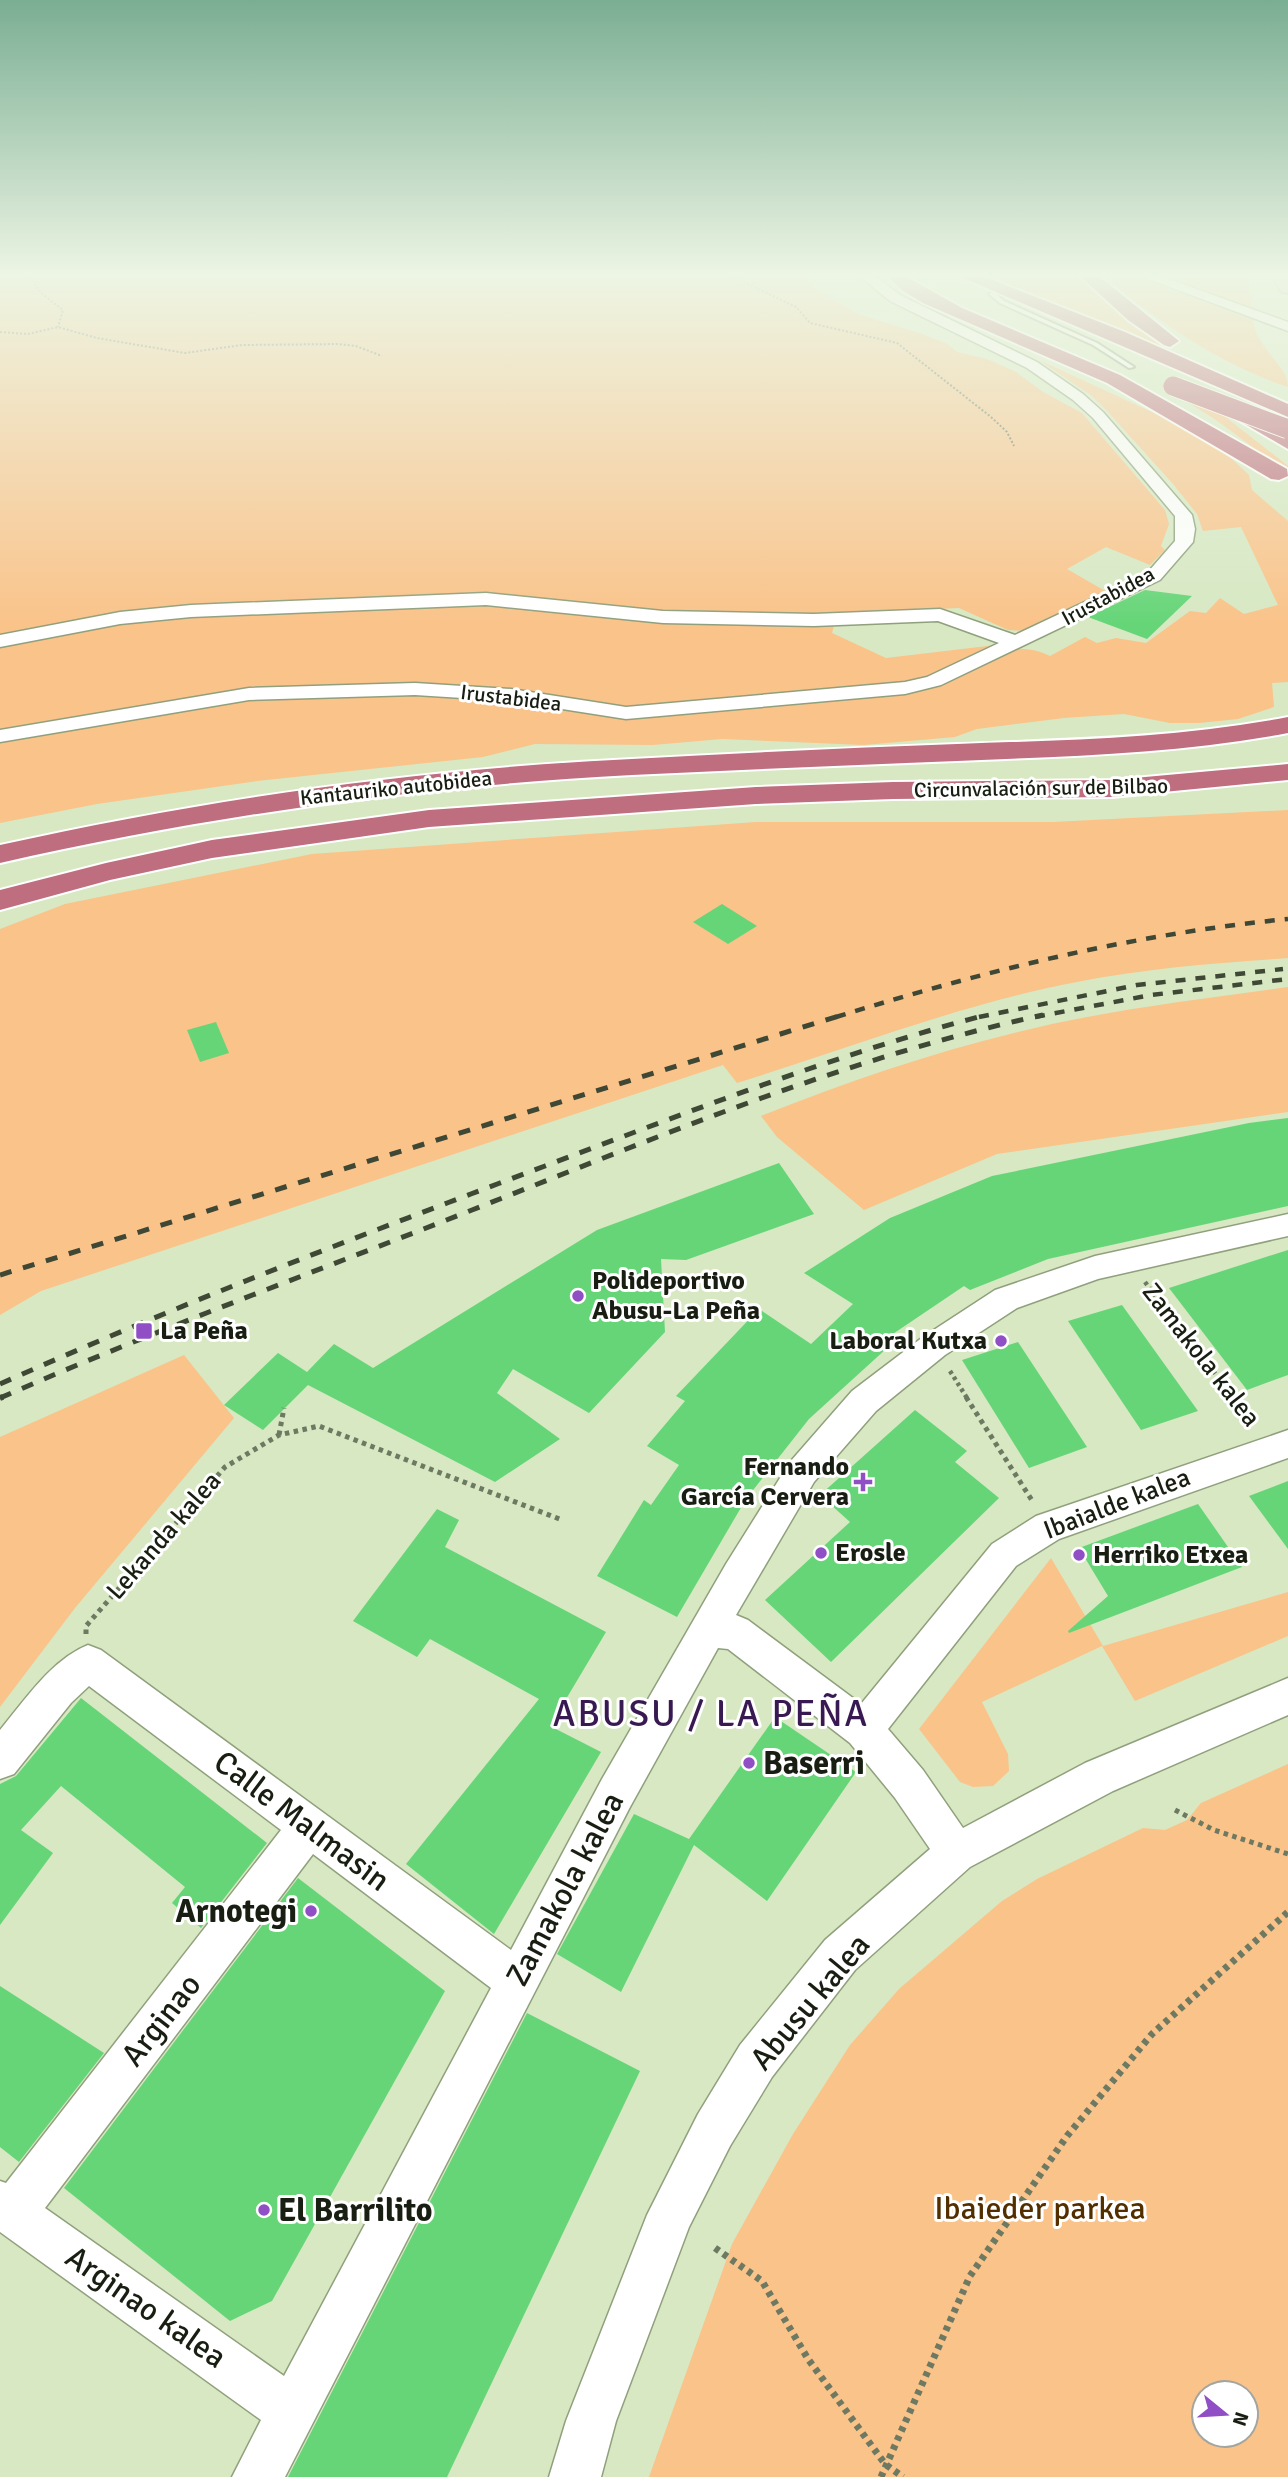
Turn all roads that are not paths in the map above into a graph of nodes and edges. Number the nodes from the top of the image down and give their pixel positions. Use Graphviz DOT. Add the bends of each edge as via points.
graph roads {
  1 [pos="1072,393"];
  2 [pos="1142,393"];
  3 [pos="1163,393"];
  4 [pos="1189,393"];
  5 [pos="1196,393"];
  6 [pos="1202,393"];
  7 [pos="1247,393"];
  8 [pos="1288,411"];
  9 [pos="1288,429"];
  10 [pos="1288,443"];
  11 [pos="1285,470"];
  12 [pos="0,640"];
  13 [pos="1013,641"];
  14 [pos="1288,725"];
  15 [pos="0,736"];
  16 [pos="1288,749"];
  17 [pos="798,763"];
  18 [pos="1288,772"];
  19 [pos="793,796"];
  20 [pos="1288,796"];
  21 [pos="0,854"];
  22 [pos="0,900"];
  23 [pos="1288,1225"];
  24 [pos="1281,1446"];
  25 [pos="709,1630"];
  26 [pos="1288,1696"];
  27 [pos="864,1730"];
  28 [pos="0,1760"];
  29 [pos="309,1827"];
  30 [pos="956,1853"];
  31 [pos="516,1980"];
  32 [pos="6,2209"];
  33 [pos="291,2411"];
  34 [pos="258,2477"];
  35 [pos="575,2477"];
  1 -- 13 [label="street, Irustabidea" via="1098,415 1183,515 1184,542 1154,576"];
  2 -- 11 [label="highway"];
  3 -- 11 [label="highway"];
  4 -- 11 [label="highway"];
  5 -- 10 [label="highway"];
  6 -- 9 [label="highway, bridge"];
  7 -- 8 [label="highway"];
  12 -- 13 [label="street" via="120,618 191,611 486,599 663,617 814,620 940,615"];
  13 -- 15 [label="street, Irustabidea" via="934,681 883,692 626,713 511,695 415,689 249,694"];
  14 -- 17 [label="highway" via="1163,742"];
  16 -- 17 [label="highway" via="1078,766 905,768"];
  17 -- 21 [label="highway, Kantauriko autobidea" via="560,772 356,790 132,825"];
  18 -- 19 [label="highway, Circunvalación sur de Bilbao" via="1088,789"];
  19 -- 20 [label="highway" via="1055,804 1179,804"];
  19 -- 22 [label="highway, Kantauriko autobidea" via="592,804 386,824 141,865"];
  23 -- 25 [label="street, Zamakola kalea" via="1095,1268 1006,1298 934,1346 864,1401 802,1472"];
  24 -- 27 [label="street, Ibaialde kalea" via="1048,1527 1004,1555"];
  25 -- 27 [label="street" via="735,1632"];
  25 -- 31 [label="street, Zamakola kalea"];
  26 -- 30 [label="street, Abusu kalea" via="1099,1777"];
  27 -- 30 [label="street" via="909,1784"];
  28 -- 29 [label="street, Calle Malmasin" via="58,1690 88,1663"];
  29 -- 31 [label="street, Calle Malmasin"];
  29 -- 32 [label="street, Arginao"];
  30 -- 35 [label="street, Abusu kalea" via="840,1955 757,2061 721,2118 670,2215 591,2421"];
  31 -- 33 [label="street, Zamakola kalea"];
  32 -- 33 [label="street, Arginao kalea"];
  33 -- 34 [label="street, Zamakola kalea"];
}
